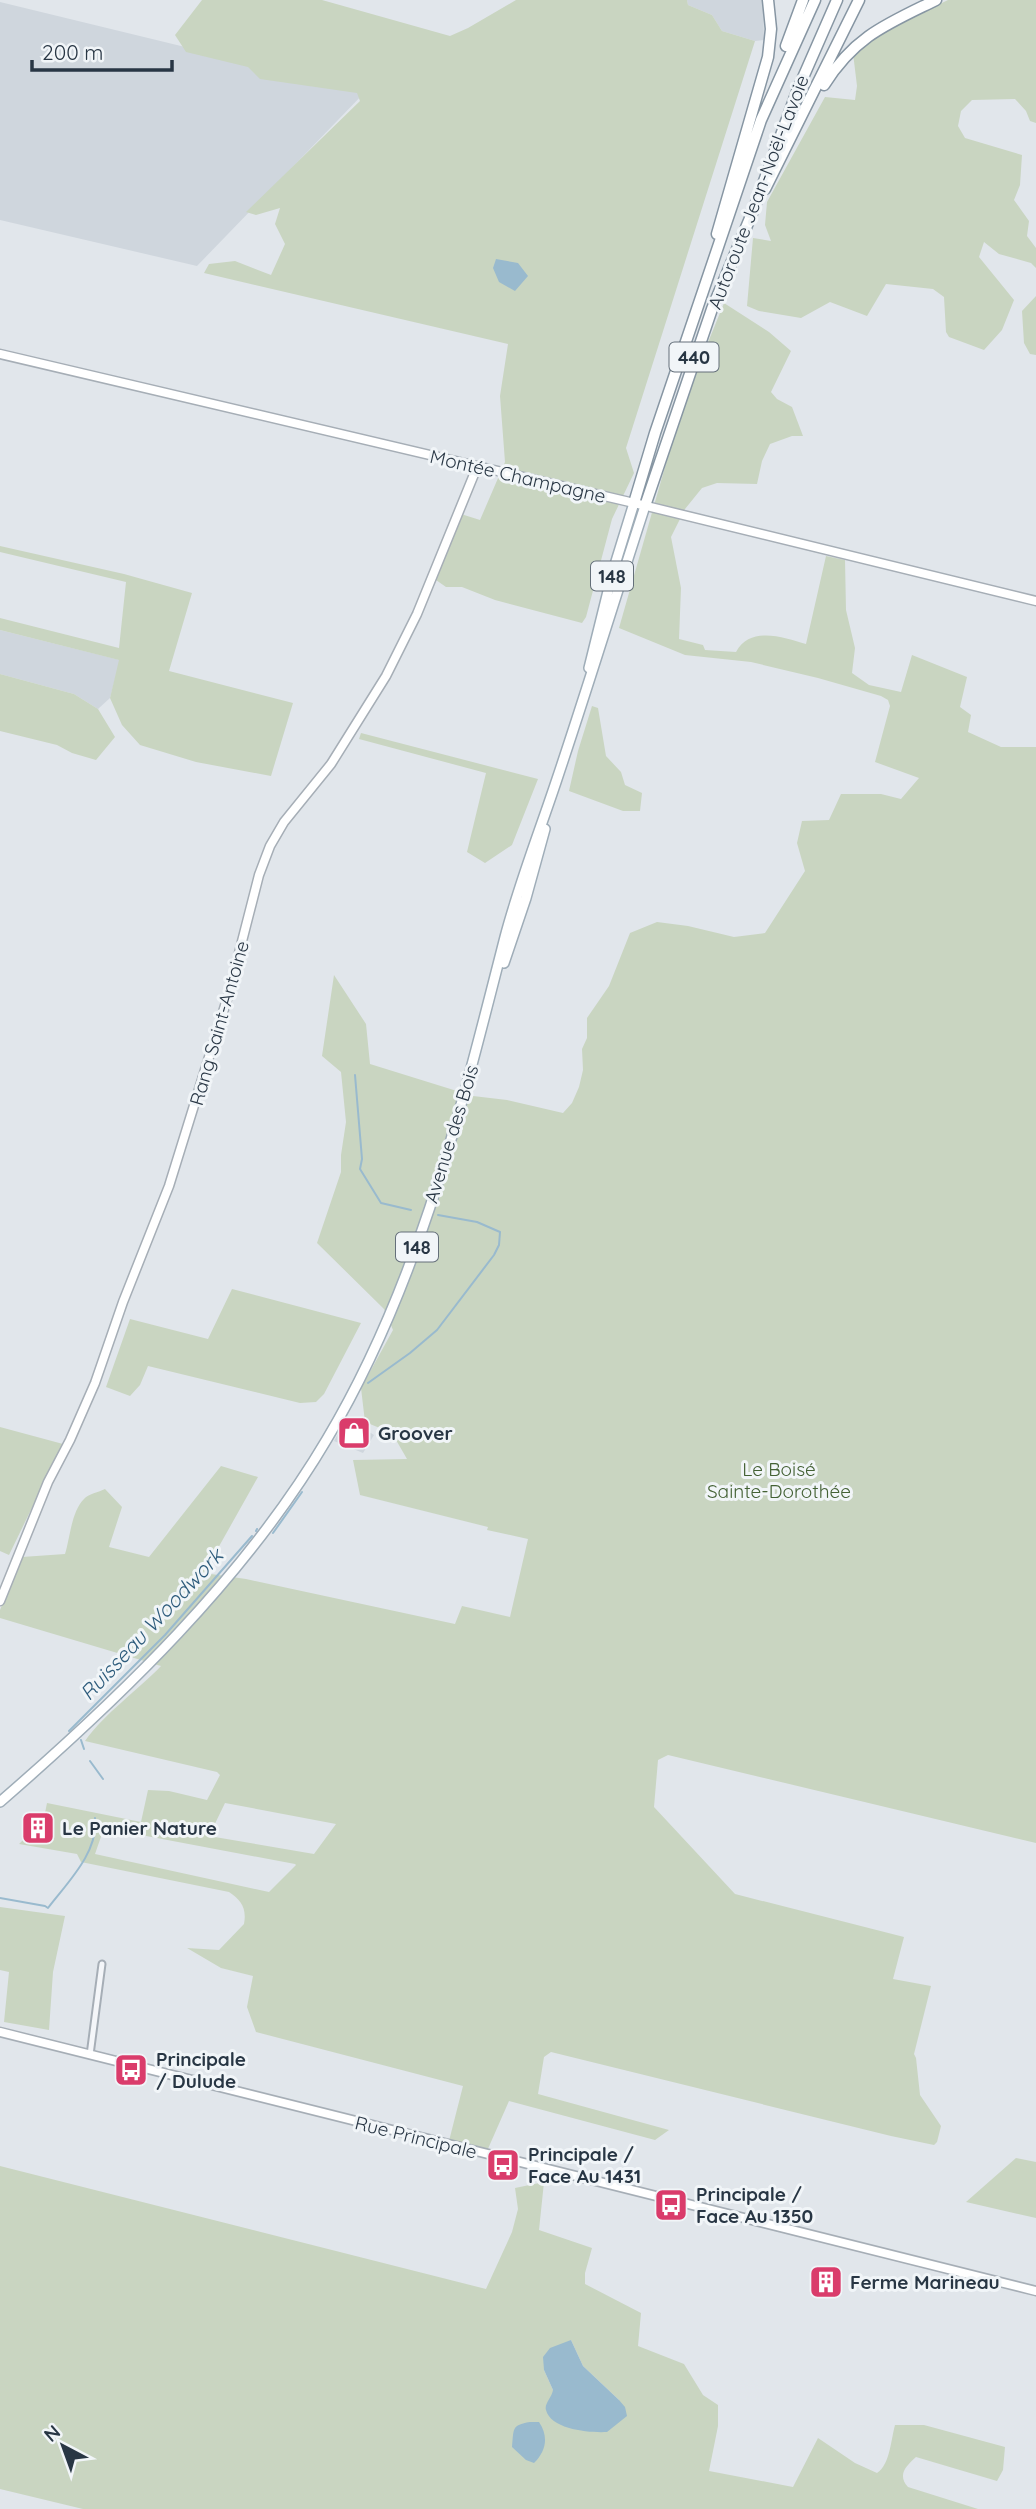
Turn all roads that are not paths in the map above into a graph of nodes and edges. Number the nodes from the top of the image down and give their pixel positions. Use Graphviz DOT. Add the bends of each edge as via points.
graph roads {
  1 [pos="768,0"];
  2 [pos="803,0"];
  3 [pos="815,0"];
  4 [pos="837,0"];
  5 [pos="859,0"];
  6 [pos="936,0"];
  7 [pos="766,106"];
  8 [pos="799,123"];
  9 [pos="753,211"];
  10 [pos="699,302"];
  11 [pos="0,354"];
  12 [pos="477,467"];
  13 [pos="639,505"];
  14 [pos="1036,601"];
  15 [pos="0,1601"];
  16 [pos="0,1802"];
  17 [pos="102,1964"];
  18 [pos="0,2032"];
  19 [pos="90,2055"];
  20 [pos="1036,2291"];
  1 -- 10 [label="highway" via="768,57"];
  2 -- 7 [label="highway"];
  3 -- 7 [label="highway, Autoroute Jean-Noël-Lavoie / 440"];
  4 -- 9 [label="highway, Autoroute Jean-Noël-Lavoie / 440" via="797,89"];
  5 -- 8 [label="highway"];
  6 -- 8 [label="highway" via="875,31 851,49"];
  7 -- 10 [label="highway, Autoroute Jean-Noël-Lavoie / 440"];
  8 -- 9 [label="highway"];
  9 -- 13 [label="highway, Autoroute Jean-Noël-Lavoie / 440"];
  10 -- 13 [label="highway, Autoroute Jean-Noël-Lavoie / 440"];
  11 -- 12 [label="street, Montée Champagne"];
  12 -- 13 [label="street, Montée Champagne"];
  12 -- 15 [label="street, Rang Saint-Antoine" via="417,614 386,676 331,764 270,846 169,1186 95,1383 48,1482"];
  13 -- 14 [label="street, Montée Champagne"];
  13 -- 16 [label="main road, Avenue des Bois / 148" via="596,636 524,905 493,990 415,1252 381,1337 326,1442 273,1520 219,1586 114,1700"];
  17 -- 19 [label="street"];
  18 -- 19 [label="street, Rue Principale"];
  19 -- 20 [label="street, Rue Principale"];
}
